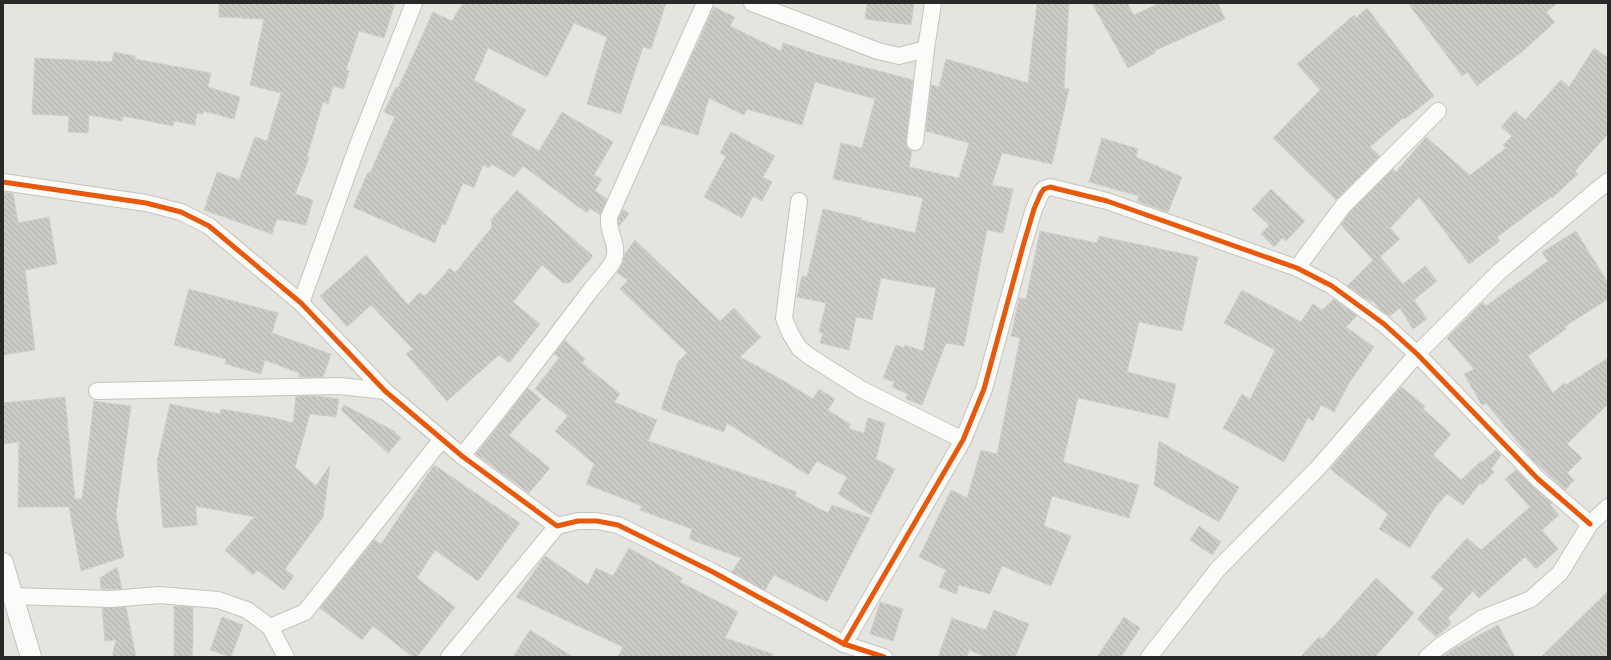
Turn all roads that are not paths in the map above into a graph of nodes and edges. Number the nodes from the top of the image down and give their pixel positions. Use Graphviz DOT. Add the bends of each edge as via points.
graph roads {
  1 [pos="414,3"];
  2 [pos="705,3"];
  3 [pos="752,3"];
  4 [pos="933,3"];
  5 [pos="926,49"];
  6 [pos="1438,111"];
  7 [pos="915,142"];
  8 [pos="3,182"];
  9 [pos="1604,190"];
  10 [pos="799,200"];
  11 [pos="1297,268"];
  12 [pos="301,303"];
  13 [pos="1417,354"];
  14 [pos="97,391"];
  15 [pos="384,391"];
  16 [pos="442,439"];
  17 [pos="963,440"];
  18 [pos="462,456"];
  19 [pos="1608,507"];
  20 [pos="1590,524"];
  21 [pos="557,526"];
  22 [pos="3,563"];
  23 [pos="12,596"];
  24 [pos="270,627"];
  25 [pos="844,644"];
  26 [pos="31,657"];
  27 [pos="286,657"];
  28 [pos="449,657"];
  29 [pos="884,657"];
  30 [pos="1149,657"];
  31 [pos="1427,657"];
  1 -- 12 [label="street" via="357,147"];
  2 -- 18 [label="street" via="609,217 608,223 616,248 613,263"];
  3 -- 5 [label="street" via="899,56"];
  4 -- 5 [label="street"];
  5 -- 7 [label="street"];
  6 -- 11 [label="street" via="1343,206"];
  8 -- 12 [label="street" via="146,203 181,212 209,226"];
  9 -- 13 [label="street" via="1500,271"];
  10 -- 17 [label="street" via="784,318 799,348 861,389"];
  11 -- 13 [label="street" via="1337,290 1384,324"];
  11 -- 17 [label="street" via="1107,201 1050,187 1044,189 1038,199 1023,246 984,389"];
  12 -- 15 [label="street"];
  13 -- 20 [label="street" via="1538,479"];
  13 -- 30 [label="street" via="1317,469 1218,569"];
  14 -- 15 [label="street" via="340,386"];
  15 -- 16 [label="street"];
  16 -- 18 [label="street"];
  16 -- 24 [label="street" via="304,612"];
  17 -- 25 [label="street"];
  18 -- 21 [label="street"];
  19 -- 20 [label="street"];
  20 -- 31 [label="street" via="1560,573 1531,600 1483,618"];
  21 -- 25 [label="street" via="578,521 618,525 713,572"];
  21 -- 28 [label="street"];
  22 -- 23 [label="street"];
  23 -- 24 [label="street" via="111,599 159,595 218,600 247,610"];
  23 -- 26 [label="street"];
  24 -- 27 [label="street"];
  25 -- 29 [label="street"];
}
